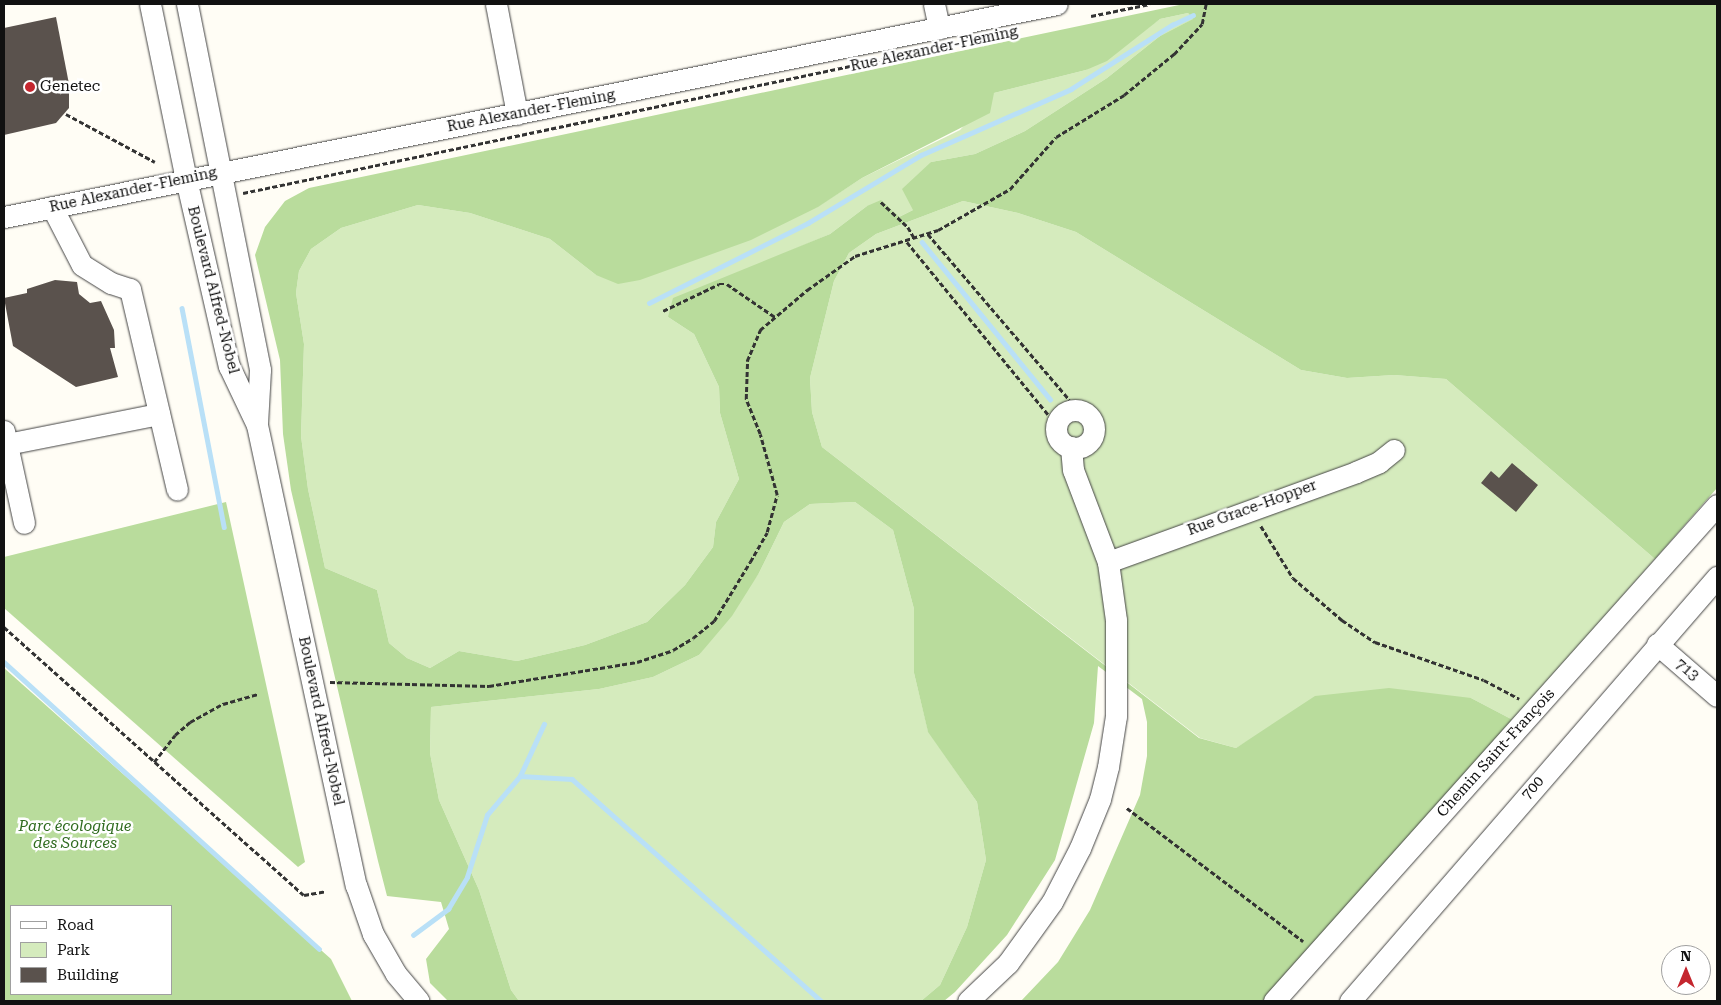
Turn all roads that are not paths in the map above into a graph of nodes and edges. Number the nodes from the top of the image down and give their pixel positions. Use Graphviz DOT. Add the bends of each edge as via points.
graph roads {
  1 [pos="150,4"];
  2 [pos="187,4"];
  3 [pos="496,4"];
  4 [pos="934,4"];
  5 [pos="1057,4"];
  6 [pos="939,28"];
  7 [pos="517,114"];
  8 [pos="220,172"];
  9 [pos="186,180"];
  10 [pos="52,207"];
  11 [pos="4,217"];
  12 [pos="159,414"];
  13 [pos="257,425"];
  14 [pos="5,434"];
  15 [pos="1071,448"];
  16 [pos="1394,450"];
  17 [pos="177,490"];
  18 [pos="1717,504"];
  19 [pos="24,523"];
  20 [pos="1108,562"];
  21 [pos="1717,576"];
  22 [pos="1657,644"];
  23 [pos="1717,696"];
  24 [pos="419,1001"];
  25 [pos="968,1001"];
  26 [pos="1274,1001"];
  27 [pos="1350,1001"];
  1 -- 9 [label="street, Boulevard Alfred-Nobel"];
  2 -- 8 [label="street, Boulevard Alfred-Nobel"];
  3 -- 7 [label="street"];
  4 -- 6 [label="street"];
  5 -- 6 [label="street, Rue Alexander-Fleming"];
  6 -- 7 [label="street, Rue Alexander-Fleming"];
  7 -- 8 [label="street, Rue Alexander-Fleming"];
  8 -- 9 [label="street, Rue Alexander-Fleming"];
  8 -- 13 [label="street, Boulevard Alfred-Nobel" via="260,370"];
  9 -- 10 [label="street, Rue Alexander-Fleming"];
  9 -- 13 [label="street, Boulevard Alfred-Nobel" via="229,366"];
  10 -- 11 [label="street, Rue Alexander-Fleming"];
  10 -- 12 [label="street" via="82,264 111,283 130,289"];
  12 -- 14 [label="street"];
  12 -- 17 [label="street"];
  13 -- 24 [label="street, Boulevard Alfred-Nobel" via="359,893 373,934 396,974"];
  14 -- 19 [label="street"];
  15 -- 20 [label="street" via="1073,470"];
  16 -- 20 [label="street, Rue Grace-Hopper" via="1379,462 1356,472"];
  18 -- 26 [label="street, Chemin Saint-François"];
  20 -- 25 [label="street" via="1118,666 1116,716 1100,799 1080,848 1052,902 1008,963"];
  21 -- 22 [label="street, 700"];
  22 -- 23 [label="street, 713"];
  22 -- 27 [label="street, 700"];
}
